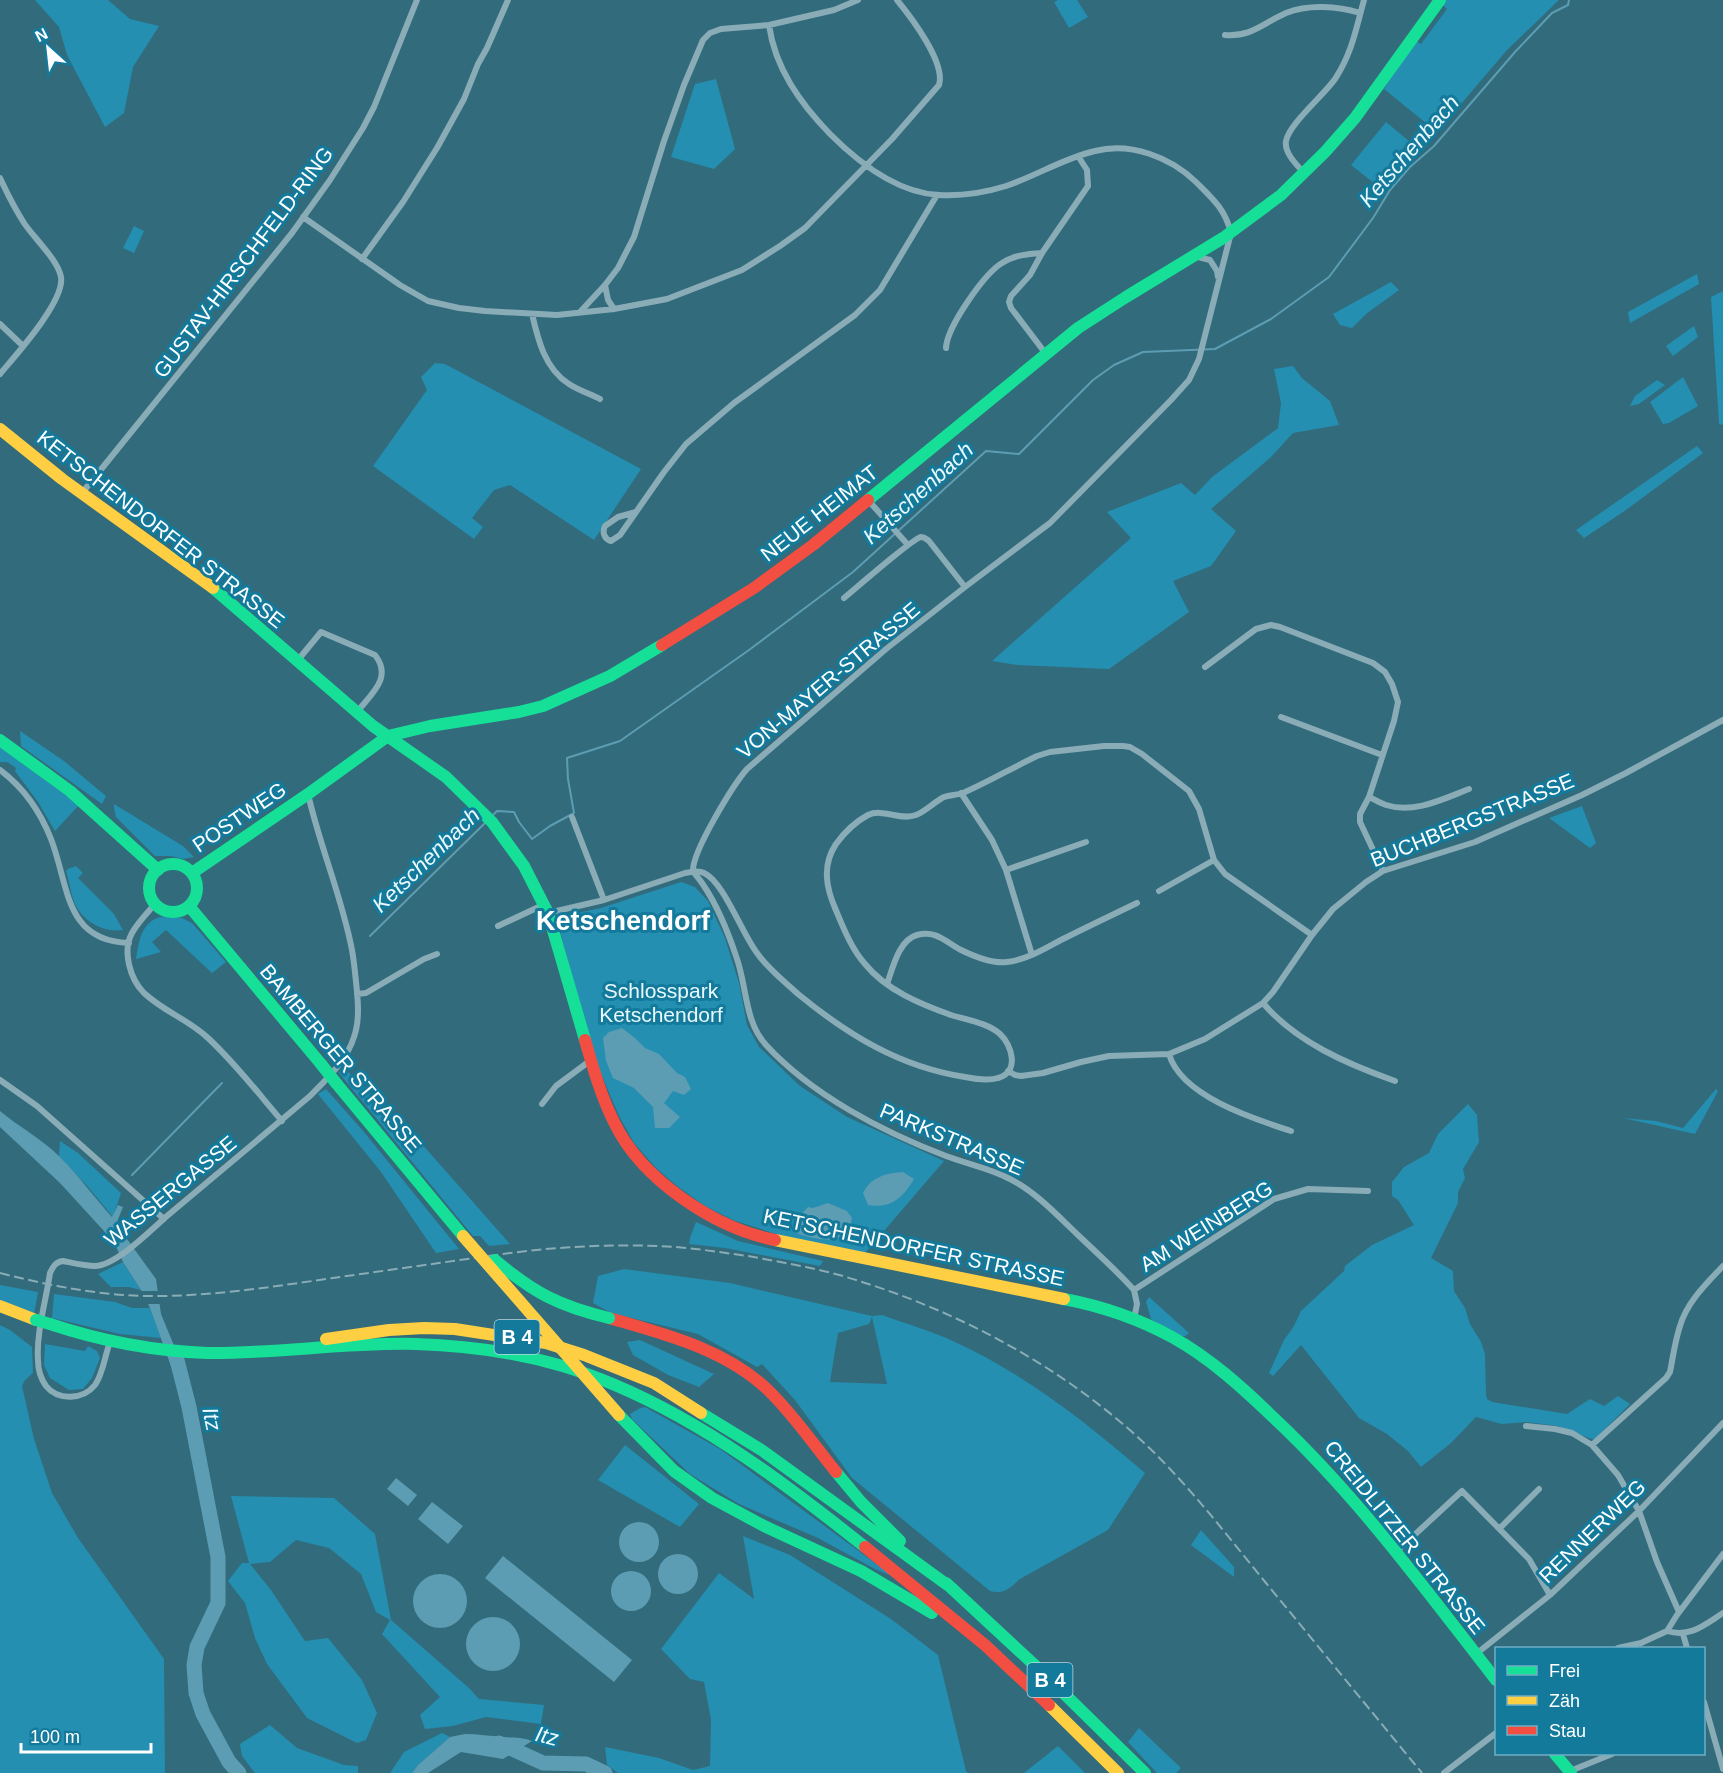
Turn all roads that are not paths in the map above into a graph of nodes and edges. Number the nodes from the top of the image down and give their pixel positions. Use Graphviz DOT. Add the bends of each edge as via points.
graph roads {
  1 [pos="417,0"];
  2 [pos="508,0"];
  3 [pos="858,0"];
  4 [pos="897,0"];
  5 [pos="1364,0"];
  6 [pos="1440,0"];
  7 [pos="1360,13"];
  8 [pos="769,25"];
  9 [pos="1225,35"];
  10 [pos="1078,156"];
  11 [pos="865,166"];
  12 [pos="1304,173"];
  13 [pos="0,178"];
  14 [pos="937,195"];
  15 [pos="303,217"];
  16 [pos="1231,233"];
  17 [pos="1042,253"];
  18 [pos="1191,257"];
  19 [pos="362,259"];
  20 [pos="1218,279"];
  21 [pos="605,285"];
  22 [pos="614,309"];
  23 [pos="580,312"];
  24 [pos="532,314"];
  25 [pos="0,324"];
  26 [pos="23,346"];
  27 [pos="946,348"];
  28 [pos="1046,354"];
  29 [pos="0,374"];
  30 [pos="600,399"];
  31 [pos="0,429"];
  32 [pos="82,494"];
  33 [pos="868,500"];
  34 [pos="636,512"];
  35 [pos="908,545"];
  36 [pos="965,586"];
  37 [pos="844,598"];
  38 [pos="298,660"];
  39 [pos="1205,667"];
  40 [pos="357,711"];
  41 [pos="1281,717"];
  42 [pos="1723,720"];
  43 [pos="418,728"];
  44 [pos="388,736"];
  45 [pos="0,740"];
  46 [pos="413,754"];
  47 [pos="1382,755"];
  48 [pos="1,770"];
  49 [pos="1469,789"];
  50 [pos="308,794"];
  51 [pos="961,794"];
  52 [pos="1369,797"];
  53 [pos="572,817"];
  54 [pos="1086,842"];
  55 [pos="1214,860"];
  56 [pos="158,870"];
  57 [pos="1006,870"];
  58 [pos="1383,871"];
  59 [pos="693,872"];
  60 [pos="192,873"];
  61 [pos="1159,891"];
  62 [pos="604,900"];
  63 [pos="1137,903"];
  64 [pos="155,904"];
  65 [pos="189,906"];
  66 [pos="545,909"];
  67 [pos="498,926"];
  68 [pos="1312,935"];
  69 [pos="129,943"];
  70 [pos="437,954"];
  71 [pos="1032,955"];
  72 [pos="887,984"];
  73 [pos="357,993"];
  74 [pos="1263,1003"];
  75 [pos="1169,1054"];
  76 [pos="591,1060"];
  77 [pos="1008,1071"];
  78 [pos="0,1080"];
  79 [pos="1395,1081"];
  80 [pos="542,1104"];
  81 [pos="282,1121"];
  82 [pos="1291,1131"];
  83 [pos="1368,1191"];
  84 [pos="164,1219"];
  85 [pos="463,1236"];
  86 [pos="1723,1266"];
  87 [pos="1134,1290"];
  88 [pos="0,1306"];
  89 [pos="1134,1319"];
  90 [pos="110,1342"];
  91 [pos="207,1353"];
  92 [pos="1723,1423"];
  93 [pos="1526,1426"];
  94 [pos="1592,1445"];
  95 [pos="1539,1489"];
  96 [pos="1639,1511"];
  97 [pos="1500,1528"];
  98 [pos="1396,1552"];
  99 [pos="1723,1554"];
  100 [pos="953,1589"];
  101 [pos="1550,1595"];
  102 [pos="1679,1612"];
  103 [pos="1723,1613"];
  104 [pos="1667,1631"];
  105 [pos="1683,1634"];
  106 [pos="984,1644"];
  107 [pos="1623,1647"];
  108 [pos="1687,1647"];
  109 [pos="1476,1654"];
  110 [pos="1495,1678"];
  111 [pos="1706,1717"];
  112 [pos="1495,1735"];
  113 [pos="1556,1755"];
  114 [pos="1609,1755"];
  115 [pos="1723,1769"];
  116 [pos="1570,1772"];
  117 [pos="1118,1773"];
  118 [pos="1145,1773"];
  119 [pos="1444,1773"];
  1 -- 15 [label="street, GUSTAV-HIRSCHFELD-RING" via="363,128"];
  2 -- 19 [label="street" via="464,99 437,148"];
  3 -- 8 [label="street" via="834,10"];
  4 -- 11 [label="street" via="935,58 941,77 929,97"];
  5 -- 7 [label="street"];
  6 -- 12 [label="main road, NEUE HEIMAT" via="1356,117"];
  7 -- 9 [label="street" via="1305,7 1249,33"];
  7 -- 12 [label="street" via="1348,57 1286,140 1288,152"];
  8 -- 11 [label="street" via="772,45 799,98"];
  8 -- 21 [label="street" via="721,28 703,40 664,141 634,237"];
  10 -- 14 [label="street" via="990,190"];
  10 -- 16 [label="street" via="1111,149 1137,151 1173,163 1218,203"];
  10 -- 17 [label="street" via="1087,170 1088,186"];
  11 -- 14 [label="street" via="916,192"];
  11 -- 22 [label="street" via="805,228 754,263 667,299"];
  12 -- 16 [label="main road, NEUE HEIMAT"];
  13 -- 26 [label="street" via="61,279 47,315"];
  14 -- 34 [label="street" via="880,290 855,315 734,403 686,444"];
  15 -- 19 [label="street"];
  15 -- 32 [label="street, GUSTAV-HIRSCHFELD-RING"];
  16 -- 18 [label="main road, NEUE HEIMAT"];
  16 -- 20 [label="street, VON-MAYER-STRASSE"];
  17 -- 27 [label="street" via="1023,254 991,272 951,330"];
  17 -- 28 [label="street" via="1009,302"];
  18 -- 20 [label="street" via="1210,260"];
  18 -- 28 [label="main road, NEUE HEIMAT" via="1098,314"];
  19 -- 24 [label="street" via="428,301 459,308"];
  20 -- 36 [label="street, VON-MAYER-STRASSE" via="1199,359 1189,380 1050,523"];
  21 -- 22 [label="street"];
  21 -- 23 [label="street"];
  22 -- 23 [label="street"];
  23 -- 24 [label="street"];
  24 -- 30 [label="street" via="539,342 556,374"];
  25 -- 26 [label="street"];
  26 -- 29 [label="street"];
  28 -- 33 [label="main road, NEUE HEIMAT"];
  31 -- 32 [label="main road, KETSCHENDORFER STRASSE"];
  32 -- 38 [label="main road, KETSCHENDORFER STRASSE" via="207,583"];
  33 -- 35 [label="street"];
  33 -- 43 [label="main road, NEUE HEIMAT" via="754,588 592,685 519,712"];
  34 -- 34 [label="street" via="605,526 603,532 608,540 616,539"];
  35 -- 36 [label="street" via="925,538"];
  35 -- 37 [label="street"];
  36 -- 59 [label="street, VON-MAYER-STRASSE" via="747,769 694,859"];
  38 -- 40 [label="main road, KETSCHENDORFER STRASSE"];
  38 -- 40 [label="street" via="321,632 375,655 383,670 382,677"];
  39 -- 47 [label="street" via="1256,629 1270,625 1373,663 1385,672 1398,702"];
  40 -- 44 [label="main road, KETSCHENDORFER STRASSE"];
  41 -- 47 [label="street"];
  42 -- 58 [label="street, BUCHBERGSTRASSE" via="1582,795 1475,842"];
  43 -- 44 [label="main road, NEUE HEIMAT"];
  43 -- 46 [label="main road"];
  44 -- 46 [label="main road, KETSCHENDORFER STRASSE"];
  44 -- 50 [label="main road, POSTWEG"];
  45 -- 56 [label="main road" via="70,791"];
  46 -- 66 [label="main road, KETSCHENDORFER STRASSE" via="460,789 489,819 524,866"];
  47 -- 52 [label="street"];
  48 -- 69 [label="street" via="28,796 42,818 77,918 104,940"];
  49 -- 52 [label="street" via="1419,807 1387,805"];
  50 -- 60 [label="main road, POSTWEG"];
  50 -- 73 [label="street, POSTWEG" via="342,910"];
  51 -- 55 [label="street" via="1050,752 1130,747 1189,791 1199,809"];
  51 -- 57 [label="street" via="992,840"];
  51 -- 72 [label="street" via="944,797 910,817 868,815 846,832 828,859 826,881 846,932 864,963"];
  52 -- 58 [label="street" via="1360,822"];
  53 -- 62 [label="street"];
  54 -- 57 [label="street"];
  55 -- 61 [label="street"];
  55 -- 68 [label="street" via="1225,874"];
  56 -- 60 [label="main road" via="175,864"];
  56 -- 64 [label="main road" via="149,886"];
  57 -- 71 [label="street"];
  58 -- 68 [label="street, BUCHBERGSTRASSE" via="1339,904"];
  59 -- 62 [label="street"];
  59 -- 77 [label="street, BUCHBERGSTRASSE" via="704,873 717,885 757,954 769,967 838,1026 885,1053 932,1070 987,1080 1000,1078"];
  59 -- 87 [label="street, PARKSTRASSE" via="729,937 749,1014 764,1044 823,1093 871,1123 1021,1185"];
  60 -- 65 [label="main road" via="197,890"];
  62 -- 66 [label="street"];
  63 -- 71 [label="street"];
  64 -- 65 [label="main road" via="172,912"];
  64 -- 69 [label="street" via="131,934"];
  65 -- 85 [label="main road, BAMBERGER STRASSE, bridge"];
  66 -- 67 [label="street"];
  66 -- 76 [label="main road, KETSCHENDORFER STRASSE"];
  68 -- 74 [label="street, BUCHBERGSTRASSE"];
  69 -- 81 [label="street" via="129,964 140,987 209,1038"];
  70 -- 73 [label="street" via="366,993"];
  71 -- 72 [label="street" via="1007,962 989,960 959,949 939,936 920,934 906,941"];
  72 -- 77 [label="street" via="924,1006 1001,1035 1010,1046 1012,1060"];
  73 -- 81 [label="street, WASSERGASSE" via="357,1025 344,1057 325,1081"];
  74 -- 75 [label="street, BUCHBERGSTRASSE" via="1205,1039"];
  74 -- 79 [label="street" via="1286,1025 1332,1055"];
  75 -- 77 [label="street, BUCHBERGSTRASSE" via="1109,1056 1021,1076"];
  75 -- 82 [label="street" via="1181,1075 1223,1106"];
  76 -- 80 [label="street" via="556,1086"];
  76 -- 89 [label="main road, KETSCHENDORFER STRASSE" via="614,1123 641,1163 680,1197 729,1225 790,1245 1071,1300"];
  78 -- 84 [label="street" via="37,1106"];
  81 -- 84 [label="street, WASSERGASSE"];
  83 -- 87 [label="street, AM WEINBERG" via="1308,1189 1274,1198"];
  84 -- 90 [label="street, WASSERGASSE" via="105,1264 63,1261 53,1266 39,1339 40,1373 46,1387 63,1396 88,1392 96,1384"];
  85 -- 100 [label="main road, bridge" via="537,1292 565,1306 707,1350 765,1388 870,1511"];
  85 -- 106 [label="main road, bridge" via="619,1415 671,1468 714,1500 840,1560"];
  86 -- 94 [label="street" via="1687,1308 1666,1378"];
  87 -- 89 [label="street"];
  88 -- 90 [label="main road, B 4, bridge"];
  89 -- 98 [label="main road, CREIDLITZER STRASSE" via="1188,1347 1238,1384 1326,1468"];
  90 -- 91 [label="main road, B 4"];
  91 -- 100 [label="main road, B 4" via="424,1328 515,1337 584,1355 654,1383 763,1450"];
  91 -- 106 [label="main road, B 4" via="262,1354 388,1344 436,1346 513,1355 582,1371 688,1419 755,1464 822,1512"];
  92 -- 96 [label="street, RENNERWEG"];
  93 -- 94 [label="street" via="1563,1430"];
  94 -- 96 [label="street" via="1618,1475"];
  95 -- 97 [label="street"];
  96 -- 101 [label="street, RENNERWEG"];
  96 -- 102 [label="street"];
  97 -- 98 [label="street" via="1462,1491"];
  97 -- 101 [label="street" via="1530,1559"];
  98 -- 109 [label="main road, CREIDLITZER STRASSE"];
  99 -- 102 [label="street"];
  100 -- 118 [label="main road, B 4"];
  101 -- 109 [label="street, RENNERWEG"];
  102 -- 104 [label="street"];
  103 -- 105 [label="street"];
  104 -- 105 [label="street"];
  104 -- 107 [label="street"];
  105 -- 108 [label="street"];
  106 -- 117 [label="main road, B 4"];
  109 -- 110 [label="main road, CREIDLITZER STRASSE"];
  111 -- 115 [label="street"];
  112 -- 119 [label="street"];
  113 -- 116 [label="main road"];
  114 -- 116 [label="street"];
}
